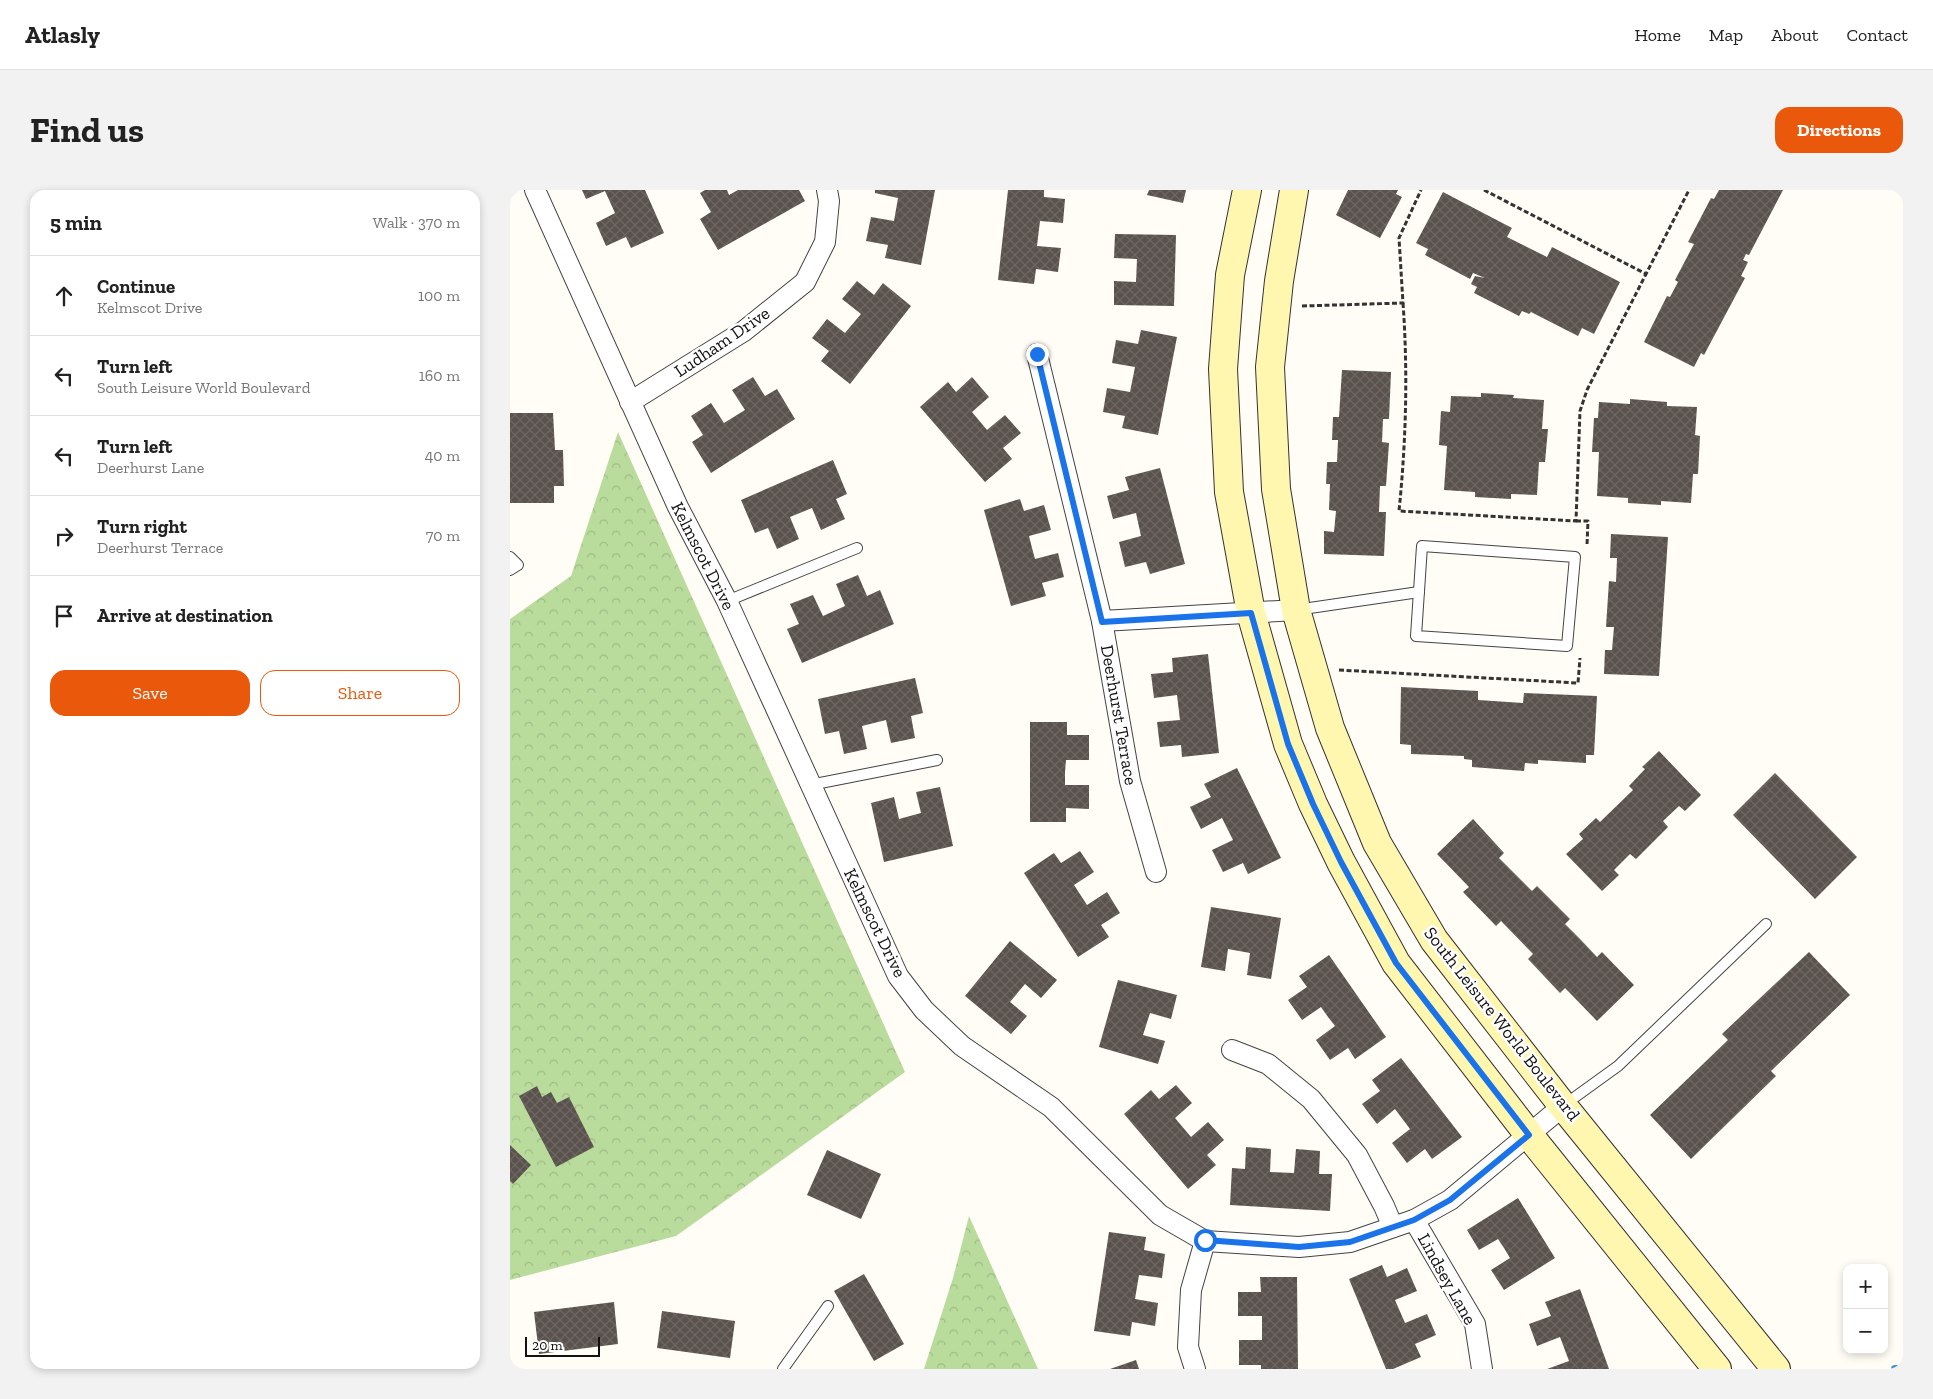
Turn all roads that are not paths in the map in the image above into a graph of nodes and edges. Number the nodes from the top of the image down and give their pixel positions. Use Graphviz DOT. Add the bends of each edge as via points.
graph roads {
  1 [pos="535,190"];
  2 [pos="827,190"];
  3 [pos="1247,190"];
  4 [pos="1294,190"];
  5 [pos="1037,354"];
  6 [pos="630,402"];
  7 [pos="857,548"];
  8 [pos="510,557"];
  9 [pos="510,570"];
  10 [pos="1419,592"];
  11 [pos="727,601"];
  12 [pos="1296,610"];
  13 [pos="1251,613"];
  14 [pos="1102,622"];
  15 [pos="937,760"];
  16 [pos="810,785"];
  17 [pos="1156,872"];
  18 [pos="1766,924"];
  19 [pos="1232,1050"];
  20 [pos="1564,1106"];
  21 [pos="1529,1135"];
  22 [pos="1414,1220"];
  23 [pos="1393,1227"];
  24 [pos="1205,1240"];
  25 [pos="828,1306"];
  26 [pos="783,1369"];
  27 [pos="1195,1369"];
  28 [pos="1482,1369"];
  29 [pos="1717,1369"];
  30 [pos="1776,1369"];
  1 -- 6 [label="street, Kelmscot Drive"];
  2 -- 6 [label="street, Ludham Drive" via="830,201 825,242 805,282 744,331"];
  3 -- 13 [label="street" via="1230,275 1223,369 1229,492"];
  4 -- 12 [label="street, South Leisure World Boulevard" via="1270,367 1276,489"];
  5 -- 14 [label="street, Deerhurst Terrace"];
  6 -- 11 [label="street, Kelmscot Drive" via="678,507"];
  7 -- 11 [label="lane"];
  8 -- 9 [label="lane" via="518,565"];
  10 -- 10 [label="lane" via="1422,546 1575,557 1567,646 1416,636"];
  10 -- 12 [label="lane"];
  11 -- 16 [label="street, Kelmscot Drive"];
  12 -- 13 [label="street"];
  12 -- 20 [label="street, South Leisure World Boulevard" via="1330,728 1377,844 1434,940"];
  13 -- 14 [label="street"];
  13 -- 21 [label="street" via="1288,744 1341,862 1396,963"];
  14 -- 17 [label="street, Deerhurst Terrace" via="1130,781"];
  15 -- 16 [label="lane"];
  16 -- 24 [label="street, Kelmscot Drive" via="898,976 924,1010 962,1046 1051,1107 1160,1215"];
  18 -- 20 [label="lane" via="1618,1066"];
  19 -- 23 [label="street, Lindsey Lane" via="1268,1064 1311,1099 1357,1155"];
  20 -- 21 [label="street, Kelmscot Drive"];
  20 -- 30 [label="street, South Leisure World Boulevard"];
  21 -- 22 [label="street, Kelmscot Drive" via="1450,1200"];
  21 -- 29 [label="street"];
  22 -- 23 [label="street, Kelmscot Drive"];
  22 -- 28 [label="street, Lindsey Lane" via="1475,1324"];
  23 -- 24 [label="street, Kelmscot Drive" via="1350,1242 1299,1247"];
  24 -- 27 [label="street" via="1191,1290 1188,1347"];
  25 -- 26 [label="lane"];
}
